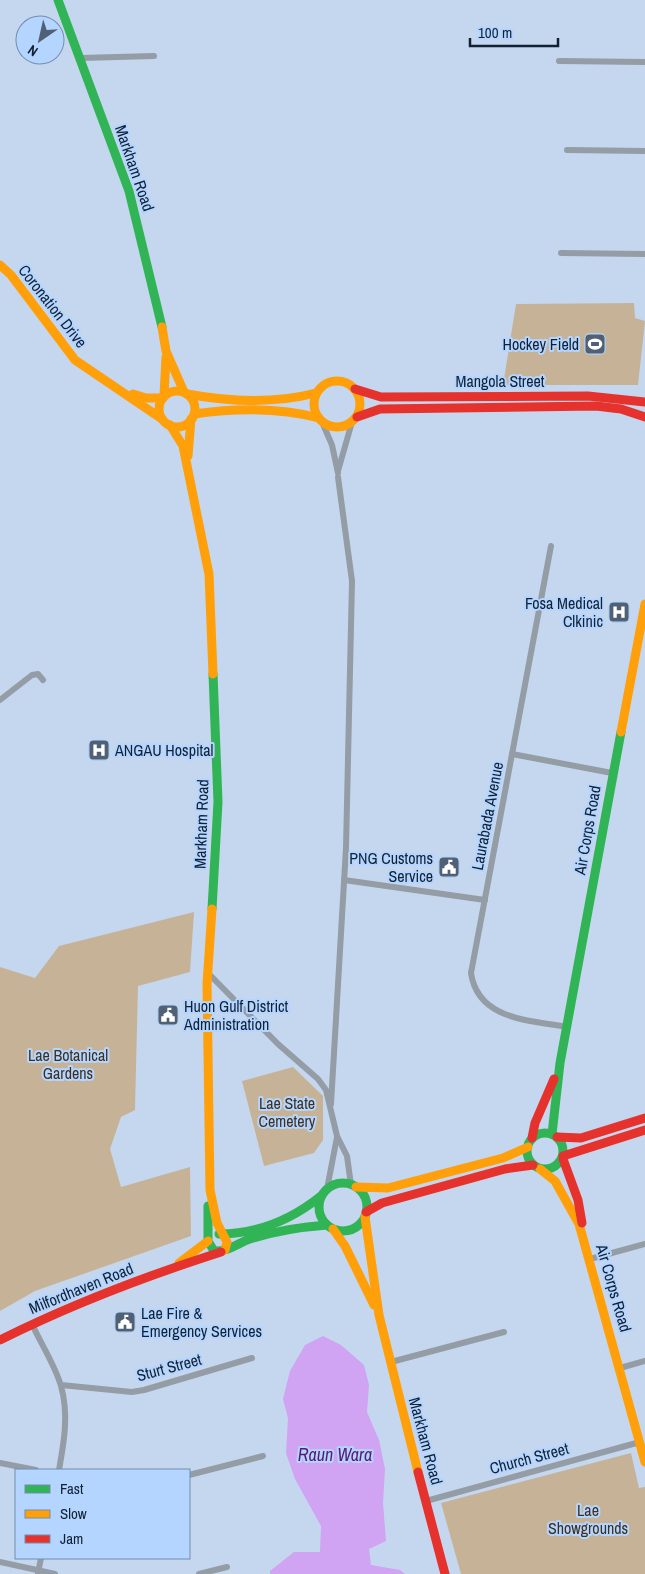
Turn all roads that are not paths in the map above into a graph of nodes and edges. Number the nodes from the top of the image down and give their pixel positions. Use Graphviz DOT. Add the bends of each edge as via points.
graph roads {
  1 [pos="58,0"];
  2 [pos="154,56"];
  3 [pos="81,58"];
  4 [pos="559,61"];
  5 [pos="645,62"];
  6 [pos="567,150"];
  7 [pos="645,151"];
  8 [pos="561,253"];
  9 [pos="645,254"];
  10 [pos="0,265"];
  11 [pos="166,351"];
  12 [pos="108,381"];
  13 [pos="355,389"];
  14 [pos="185,393"];
  15 [pos="316,393"];
  16 [pos="164,397"];
  17 [pos="645,402"];
  18 [pos="645,408"];
  19 [pos="645,416"];
  20 [pos="192,417"];
  21 [pos="321,420"];
  22 [pos="355,420"];
  23 [pos="166,422"];
  24 [pos="188,462"];
  25 [pos="338,477"];
  26 [pos="551,546"];
  27 [pos="645,604"];
  28 [pos="641,643"];
  29 [pos="43,680"];
  30 [pos="0,700"];
  31 [pos="512,754"];
  32 [pos="612,773"];
  33 [pos="344,880"];
  34 [pos="485,900"];
  35 [pos="207,972"];
  36 [pos="567,1027"];
  37 [pos="560,1062"];
  38 [pos="331,1104"];
  39 [pos="645,1118"];
  40 [pos="645,1130"];
  41 [pos="338,1136"];
  42 [pos="555,1136"];
  43 [pos="530,1143"];
  44 [pos="563,1157"];
  45 [pos="537,1167"];
  46 [pos="354,1186"];
  47 [pos="210,1190"];
  48 [pos="324,1193"];
  49 [pos="366,1214"];
  50 [pos="330,1227"];
  51 [pos="223,1235"];
  52 [pos="584,1238"];
  53 [pos="208,1241"];
  54 [pos="645,1244"];
  55 [pos="223,1251"];
  56 [pos="590,1259"];
  57 [pos="174,1267"];
  58 [pos="379,1315"];
  59 [pos="32,1324"];
  60 [pos="504,1332"];
  61 [pos="0,1340"];
  62 [pos="252,1358"];
  63 [pos="645,1361"];
  64 [pos="391,1362"];
  65 [pos="620,1368"];
  66 [pos="61,1385"];
  67 [pos="640,1442"];
  68 [pos="263,1456"];
  69 [pos="645,1462"];
  70 [pos="0,1463"];
  71 [pos="31,1469"];
  72 [pos="59,1469"];
  73 [pos="190,1475"];
  74 [pos="426,1501"];
  75 [pos="41,1559"];
  76 [pos="0,1562"];
  77 [pos="227,1567"];
  78 [pos="38,1572"];
  79 [pos="55,1574"];
  80 [pos="198,1574"];
  81 [pos="445,1574"];
  1 -- 3 [label="main road, Markham Road"];
  2 -- 3 [label="street"];
  3 -- 11 [label="main road, Markham Road" via="129,191"];
  4 -- 5 [label="street"];
  6 -- 7 [label="street"];
  8 -- 9 [label="street"];
  10 -- 12 [label="main road, Coronation Drive" via="75,360"];
  11 -- 14 [label="main road, Markham Road" via="175,377"];
  11 -- 16 [label="main road, Markham Road"];
  12 -- 16 [label="main road, Coronation Drive" via="143,398"];
  12 -- 23 [label="main road, Coronation Drive"];
  13 -- 15 [label="main road" via="348,383 335,381 323,385"];
  13 -- 17 [label="main road, Mangola Street" via="381,397 588,396"];
  13 -- 22 [label="main road" via="360,400"];
  14 -- 15 [label="main road" via="220,400 300,398"];
  14 -- 16 [label="main road" via="173,391"];
  14 -- 20 [label="main road" via="194,405"];
  15 -- 21 [label="main road" via="314,406"];
  16 -- 23 [label="main road" via="159,408"];
  18 -- 19 [label="main road"];
  19 -- 22 [label="main road, Mangola Street" via="596,406 380,409"];
  20 -- 21 [label="main road" via="220,411 277,410 300,412"];
  20 -- 23 [label="main road" via="179,426"];
  20 -- 24 [label="main road, Markham Road"];
  21 -- 22 [label="main road" via="340,427"];
  21 -- 22 [label="street" via="330,437 338,473"];
  23 -- 24 [label="main road, Markham Road" via="178,437"];
  24 -- 35 [label="main road, Markham Road" via="209,574 218,792"];
  25 -- 33 [label="street" via="352,581"];
  26 -- 31 [label="street, Laurabada Avenue"];
  27 -- 28 [label="main road, Air Corps Road"];
  28 -- 32 [label="main road, Air Corps Road"];
  29 -- 30 [label="street" via="38,674 32,675"];
  31 -- 32 [label="street"];
  31 -- 34 [label="street, Laurabada Avenue"];
  32 -- 36 [label="main road, Air Corps Road"];
  33 -- 34 [label="street"];
  33 -- 38 [label="street"];
  34 -- 36 [label="street, Laurabada Avenue" via="472,973 477,991 486,1004 498,1012"];
  35 -- 38 [label="street" via="278,1044 318,1078"];
  35 -- 47 [label="main road, Markham Road"];
  36 -- 37 [label="main road, Air Corps Road"];
  37 -- 42 [label="main road, Air Corps Road"];
  37 -- 43 [label="main road, Air Corps Road"];
  38 -- 41 [label="street"];
  39 -- 42 [label="main road" via="581,1138"];
  40 -- 44 [label="main road"];
  41 -- 46 [label="street"];
  41 -- 48 [label="street"];
  42 -- 43 [label="main road" via="545,1133"];
  42 -- 44 [label="main road" via="564,1147"];
  43 -- 45 [label="main road" via="528,1157"];
  43 -- 46 [label="main road" via="503,1158 388,1188"];
  44 -- 45 [label="main road" via="555,1167"];
  44 -- 52 [label="main road, Air Corps Road" via="580,1209"];
  45 -- 49 [label="main road" via="505,1169 386,1202"];
  45 -- 52 [label="main road, Air Corps Road" via="555,1180"];
  46 -- 48 [label="main road" via="339,1183"];
  46 -- 49 [label="main road" via="364,1196"];
  47 -- 51 [label="main road, Markham Road" via="214,1215"];
  47 -- 53 [label="main road, Markham Road"];
  48 -- 50 [label="main road" via="319,1212"];
  48 -- 51 [label="main road, Milfordhaven Road" via="292,1217 235,1235"];
  49 -- 50 [label="main road" via="355,1228 340,1231"];
  49 -- 58 [label="main road, Markham Road"];
  50 -- 55 [label="main road, Milfordhaven Road" via="279,1232 240,1242"];
  50 -- 58 [label="main road, Markham Road" via="345,1246"];
  51 -- 53 [label="main road, Milfordhaven Road" via="214,1235"];
  51 -- 55 [label="main road, Markham Road" via="227,1242"];
  52 -- 56 [label="main road, Air Corps Road"];
  53 -- 55 [label="main road" via="212,1250"];
  53 -- 57 [label="main road, Milfordhaven Road"];
  54 -- 56 [label="street"];
  55 -- 57 [label="main road, Milfordhaven Road"];
  56 -- 65 [label="main road, Air Corps Road"];
  57 -- 59 [label="main road, Milfordhaven Road"];
  58 -- 64 [label="main road, Markham Road"];
  59 -- 61 [label="main road, Milfordhaven Road"];
  59 -- 66 [label="street"];
  60 -- 64 [label="street"];
  62 -- 66 [label="street, Sturt Street" via="132,1392"];
  63 -- 65 [label="street"];
  64 -- 74 [label="main road, Markham Road" via="410,1448"];
  65 -- 67 [label="main road, Air Corps Road"];
  66 -- 72 [label="street" via="65,1438"];
  67 -- 69 [label="main road, Air Corps Road"];
  67 -- 74 [label="street, Church Street"];
  68 -- 73 [label="street"];
  70 -- 71 [label="street"];
  74 -- 81 [label="main road, Markham Road"];
  75 -- 78 [label="street"];
  76 -- 78 [label="street"];
  77 -- 80 [label="street"];
  78 -- 79 [label="street"];
}
